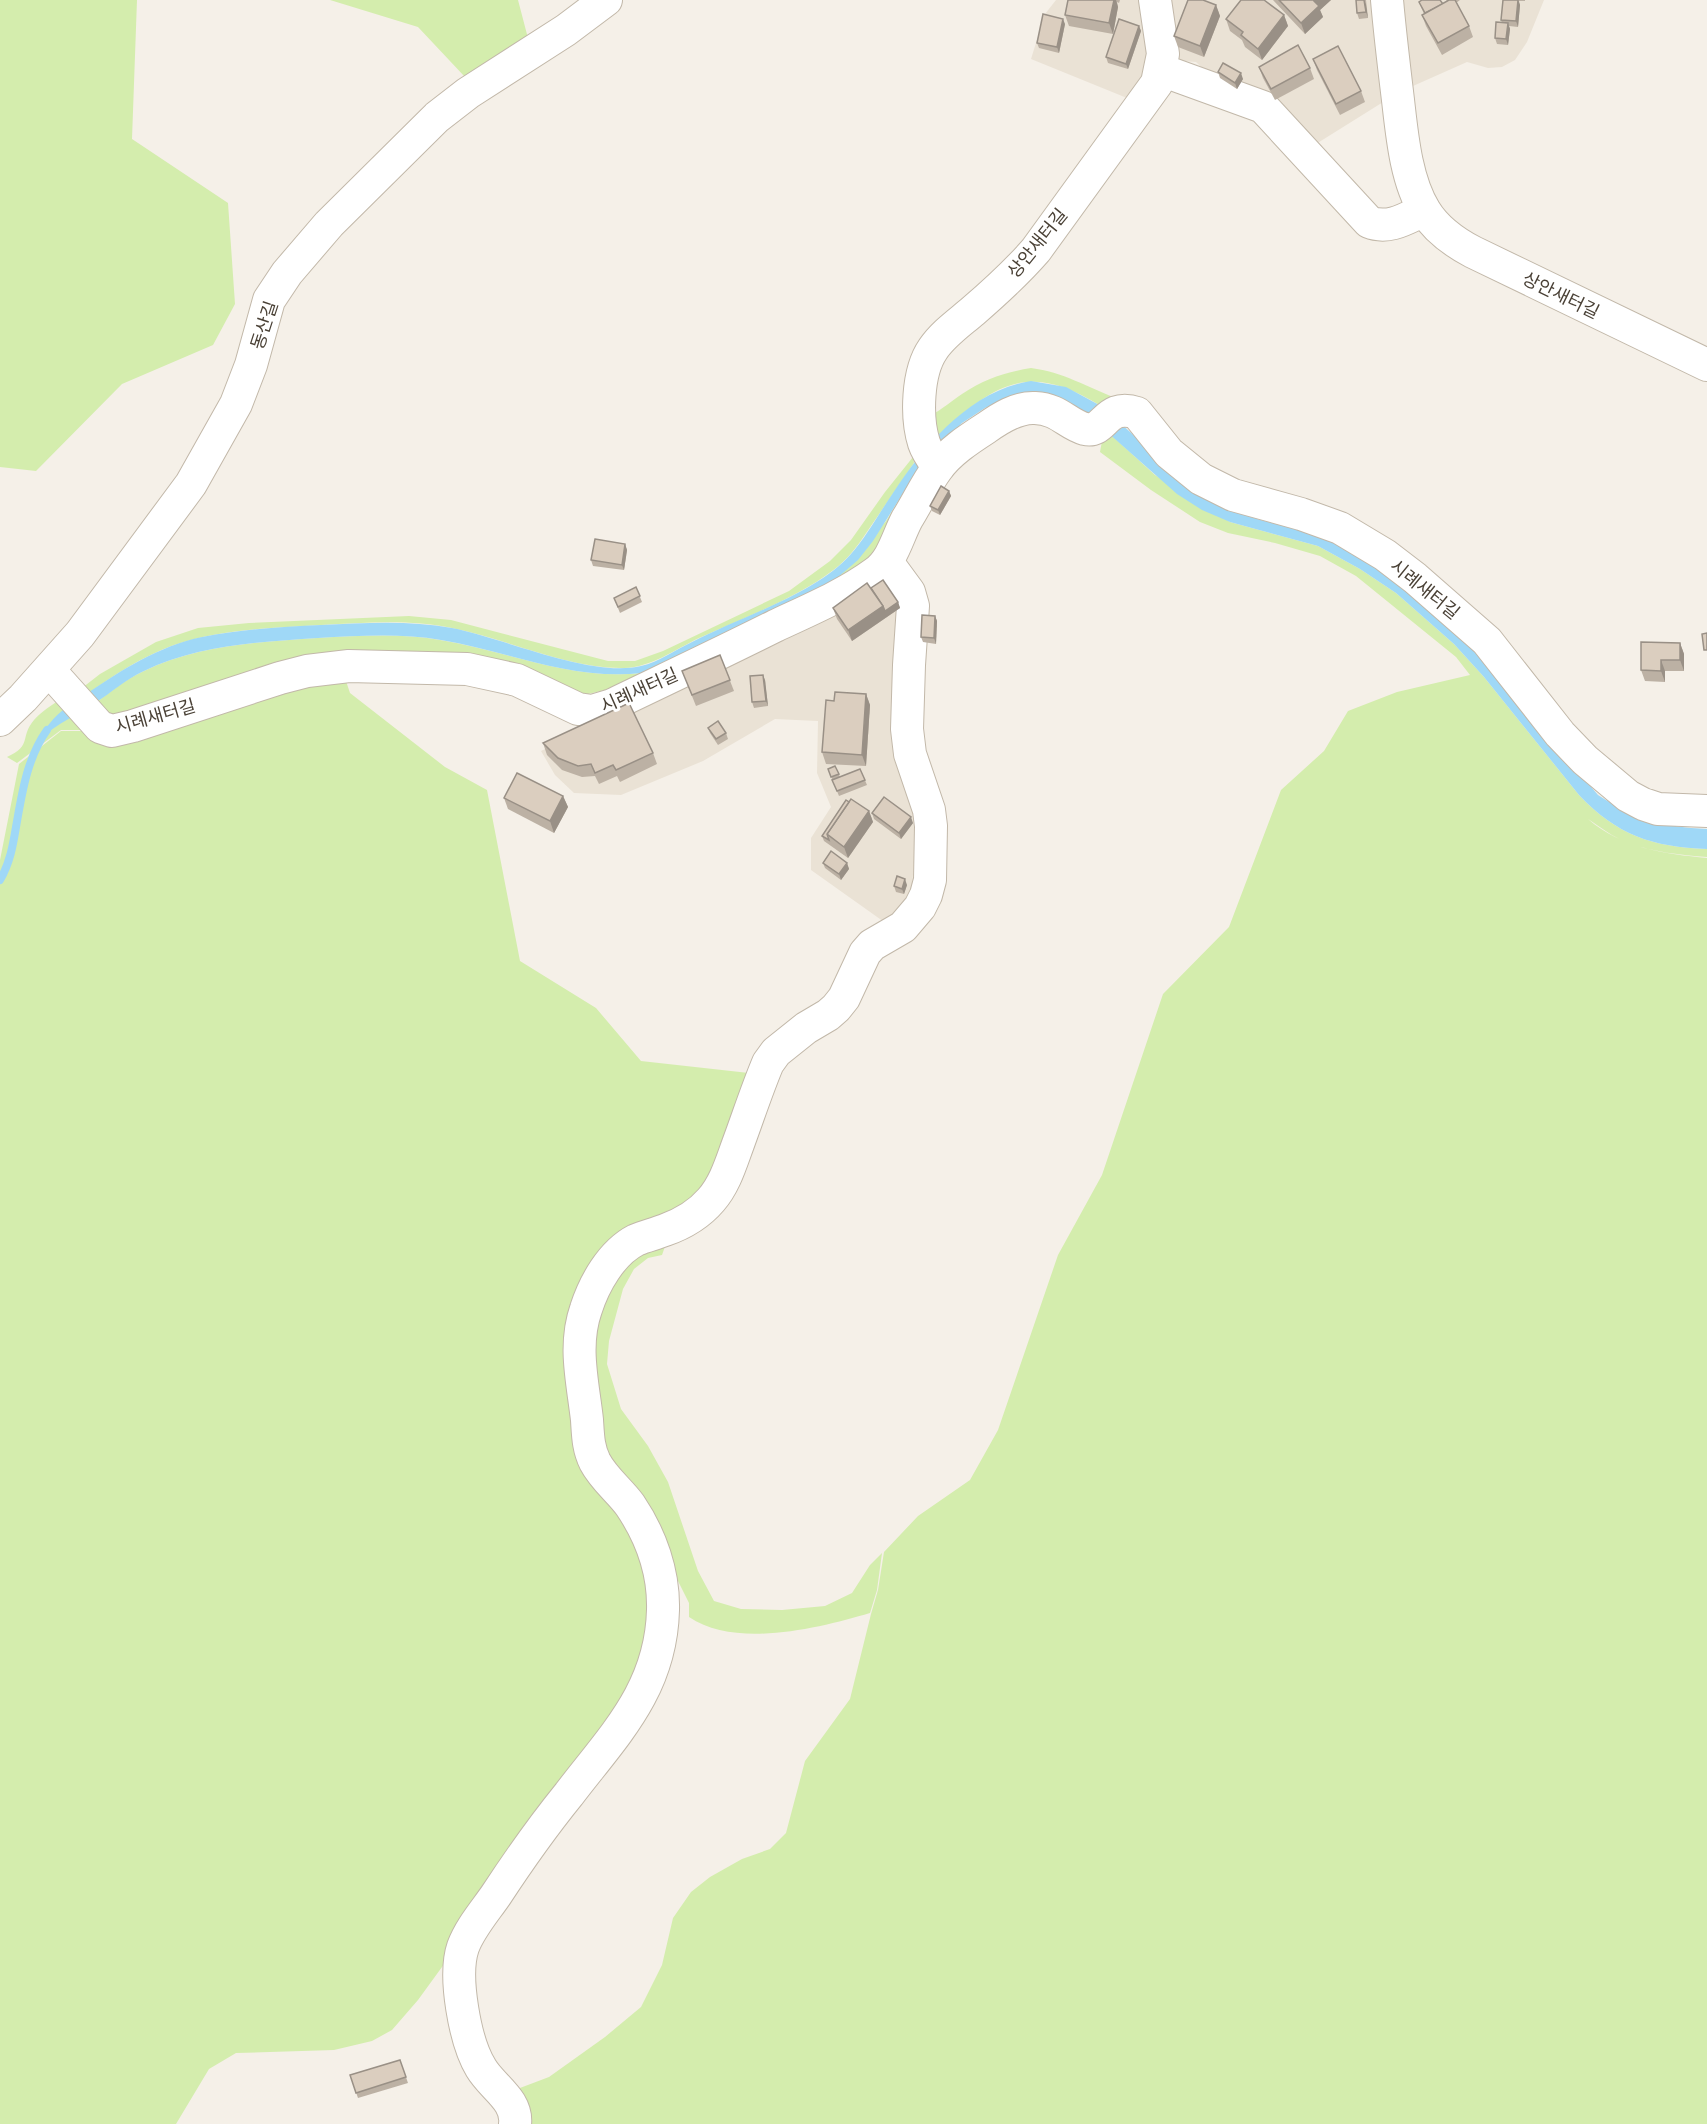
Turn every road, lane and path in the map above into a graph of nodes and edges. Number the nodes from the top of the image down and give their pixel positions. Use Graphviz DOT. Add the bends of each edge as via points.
graph roads {
  1 [pos="606,0"];
  2 [pos="1155,0"];
  3 [pos="1387,0"];
  4 [pos="1161,70"];
  5 [pos="1424,210"];
  6 [pos="1707,365"];
  7 [pos="931,457"];
  8 [pos="887,562"];
  9 [pos="49,670"];
  10 [pos="0,720"];
  11 [pos="1707,811"];
  12 [pos="515,2124"];
  1 -- 9 [label="street, 동산길" via="437,117 328,224 287,273 269,300 236,404 191,484 81,634"];
  2 -- 4 [label="street, 상안새터길" via="1162,40"];
  3 -- 5 [label="street, 상안새터길" via="1402,134"];
  4 -- 5 [label="street" via="1263,107 1370,222 1392,224"];
  4 -- 7 [label="street, 상안새터길" via="1157,83 1036,250 1017,273 932,349 926,362 919,407 920,426"];
  5 -- 6 [label="street, 상안새터길" via="1439,229 1460,245"];
  7 -- 8 [label="street, 시례새터길"];
  7 -- 11 [label="street, 시례새터길" via="1021,409 1046,409 1086,429 1122,410 1137,413 1169,453 1200,479 1218,489 1330,525 1385,555 1415,578 1487,641 1560,734 1608,782 1628,796 1658,809"];
  8 -- 9 [label="street, 시례새터길" via="861,582 816,606 612,705 592,711 578,709 518,680 490,673 350,666 280,678 124,729 106,730"];
  8 -- 12 [label="street" via="909,592 913,606 907,729 910,754 931,826 926,895 903,927 865,953 836,1008 806,1028 768,1063 727,1174 710,1201 683,1222 628,1245 604,1271 584,1312 579,1372 590,1452 604,1477 629,1505 657,1563 663,1593 661,1635 636,1707 503,1884 464,1947 460,1987 473,2053 485,2074 513,2106"];
  9 -- 10 [label="street, 동산길"];
}
